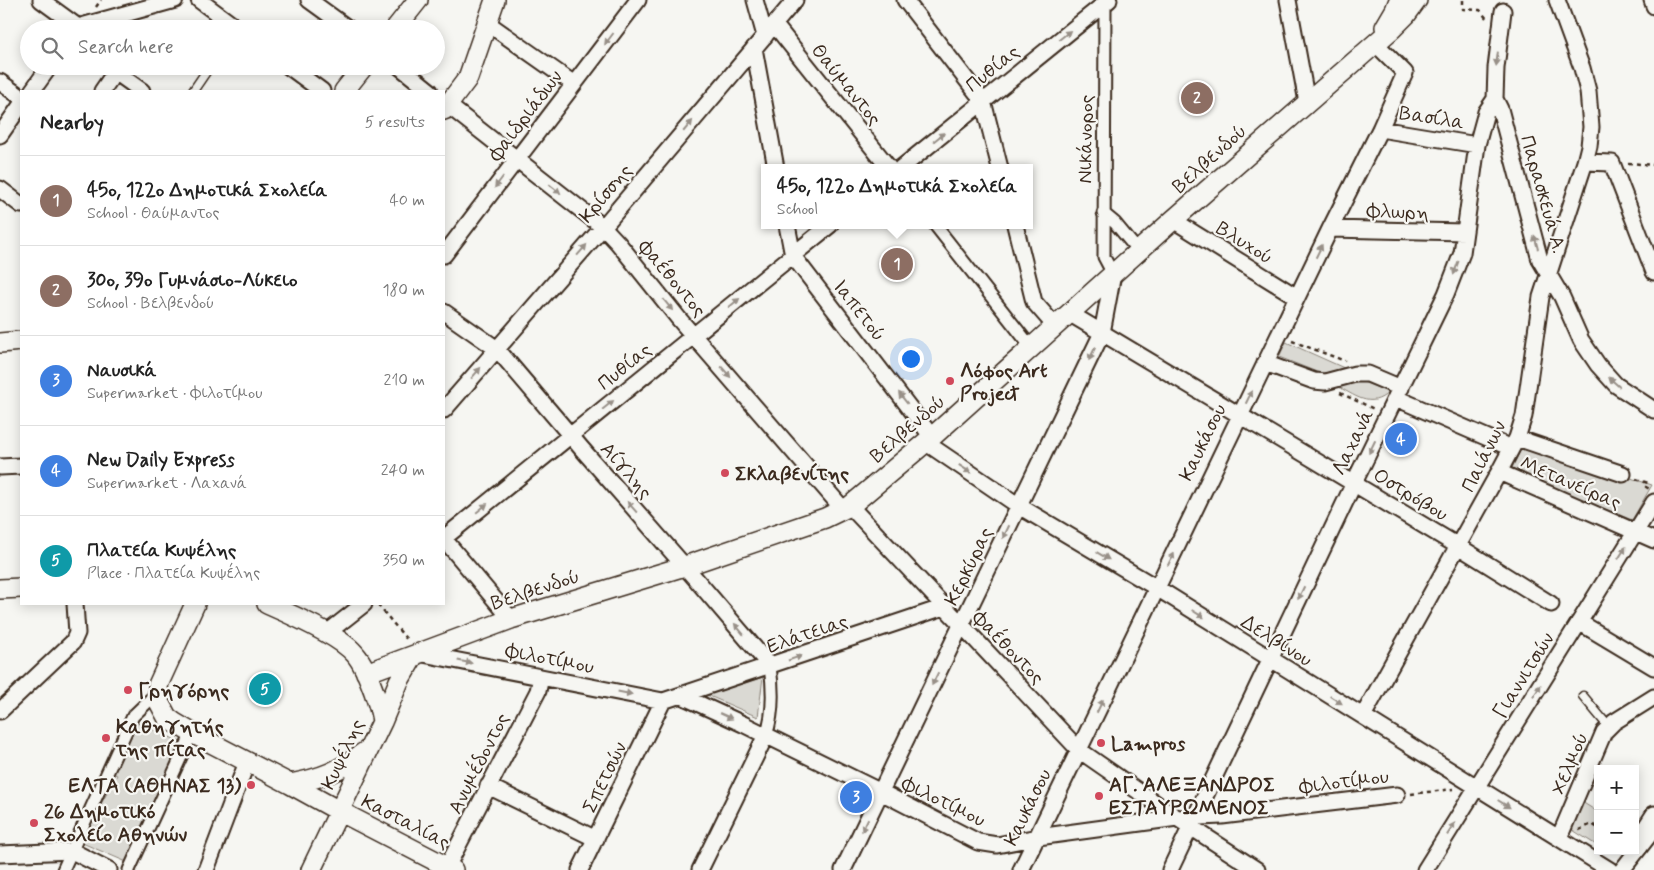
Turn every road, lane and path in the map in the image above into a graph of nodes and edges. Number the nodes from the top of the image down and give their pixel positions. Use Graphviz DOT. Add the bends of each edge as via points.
graph roads {
  1 [pos="40,0"];
  2 [pos="175,0"];
  3 [pos="199,0"];
  4 [pos="309,0"];
  5 [pos="418,0"];
  6 [pos="495,0"];
  7 [pos="638,0"];
  8 [pos="755,0"];
  9 [pos="795,0"];
  10 [pos="906,0"];
  11 [pos="1288,0"];
  12 [pos="1399,0"];
  13 [pos="1417,0"];
  14 [pos="1463,0"];
  15 [pos="1557,0"];
  16 [pos="1652,0"];
  17 [pos="1107,1"];
  18 [pos="1654,6"];
  19 [pos="1480,10"];
  20 [pos="1503,11"];
  21 [pos="67,20"];
  22 [pos="106,20"];
  23 [pos="226,20"];
  24 [pos="337,20"];
  25 [pos="402,20"];
  26 [pos="486,22"];
  27 [pos="769,30"];
  28 [pos="1375,42"];
  29 [pos="754,48"];
  30 [pos="44,75"];
  31 [pos="109,75"];
  32 [pos="119,75"];
  33 [pos="204,75"];
  34 [pos="300,75"];
  35 [pos="357,75"];
  36 [pos="410,75"];
  37 [pos="0,82"];
  38 [pos="574,84"];
  39 [pos="33,90"];
  40 [pos="102,90"];
  41 [pos="141,90"];
  42 [pos="194,90"];
  43 [pos="321,90"];
  44 [pos="345,90"];
  45 [pos="429,90"];
  46 [pos="20,96"];
  47 [pos="1495,99"];
  48 [pos="983,101"];
  49 [pos="1307,102"];
  50 [pos="445,106"];
  51 [pos="20,107"];
  52 [pos="1380,129"];
  53 [pos="0,135"];
  54 [pos="1477,145"];
  55 [pos="517,159"];
  56 [pos="1586,162"];
  57 [pos="1612,163"];
  58 [pos="775,164"];
  59 [pos="886,164"];
  60 [pos="906,164"];
  61 [pos="999,164"];
  62 [pos="1654,164"];
  63 [pos="0,189"];
  64 [pos="20,204"];
  65 [pos="1103,213"];
  66 [pos="1173,220"];
  67 [pos="603,226"];
  68 [pos="788,229"];
  69 [pos="825,229"];
  70 [pos="938,229"];
  71 [pos="1016,229"];
  72 [pos="1330,229"];
  73 [pos="1465,232"];
  74 [pos="1139,252"];
  75 [pos="445,254"];
  76 [pos="793,256"];
  77 [pos="1654,272"];
  78 [pos="1113,274"];
  79 [pos="1548,275"];
  80 [pos="1297,297"];
  81 [pos="445,313"];
  82 [pos="1069,313"];
  83 [pos="1055,326"];
  84 [pos="1102,333"];
  85 [pos="694,335"];
  86 [pos="1278,336"];
  87 [pos="20,341"];
  88 [pos="0,343"];
  89 [pos="1031,347"];
  90 [pos="497,349"];
  91 [pos="1346,361"];
  92 [pos="1265,363"];
  93 [pos="1338,392"];
  94 [pos="1399,393"];
  95 [pos="445,409"];
  96 [pos="1654,410"];
  97 [pos="1240,415"];
  98 [pos="1387,416"];
  99 [pos="570,436"];
  100 [pos="929,439"];
  101 [pos="1514,443"];
  102 [pos="20,466"];
  103 [pos="0,467"];
  104 [pos="1499,472"];
  105 [pos="1623,474"];
  106 [pos="1354,484"];
  107 [pos="1654,491"];
  108 [pos="1654,502"];
  109 [pos="1019,506"];
  110 [pos="846,508"];
  111 [pos="1635,532"];
  112 [pos="445,537"];
  113 [pos="445,539"];
  114 [pos="1654,540"];
  115 [pos="1458,546"];
  116 [pos="684,566"];
  117 [pos="20,588"];
  118 [pos="1157,588"];
  119 [pos="0,589"];
  120 [pos="1551,604"];
  121 [pos="75,605"];
  122 [pos="271,605"];
  123 [pos="363,605"];
  124 [pos="378,605"];
  125 [pos="944,607"];
  126 [pos="190,608"];
  127 [pos="511,619"];
  128 [pos="1579,622"];
  129 [pos="961,625"];
  130 [pos="327,633"];
  131 [pos="415,655"];
  132 [pos="1270,659"];
  133 [pos="770,666"];
  134 [pos="1654,667"];
  135 [pos="366,673"];
  136 [pos="541,677"];
  137 [pos="157,693"];
  138 [pos="682,696"];
  139 [pos="1583,696"];
  140 [pos="1654,697"];
  141 [pos="663,701"];
  142 [pos="0,712"];
  143 [pos="1363,716"];
  144 [pos="382,722"];
  145 [pos="1608,726"];
  146 [pos="192,733"];
  147 [pos="766,735"];
  148 [pos="1079,750"];
  149 [pos="367,751"];
  150 [pos="247,762"];
  151 [pos="290,784"];
  152 [pos="488,786"];
  153 [pos="1477,787"];
  154 [pos="881,792"];
  155 [pos="1397,795"];
  156 [pos="339,812"];
  157 [pos="1177,818"];
  158 [pos="1192,823"];
  159 [pos="1652,824"];
  160 [pos="1038,837"];
  161 [pos="1639,837"];
  162 [pos="1559,838"];
  163 [pos="596,839"];
  164 [pos="72,851"];
  165 [pos="0,854"];
  166 [pos="1622,855"];
  167 [pos="450,868"];
  168 [pos="63,870"];
  169 [pos="110,870"];
  170 [pos="129,870"];
  171 [pos="206,870"];
  172 [pos="312,870"];
  173 [pos="580,870"];
  174 [pos="700,870"];
  175 [pos="843,870"];
  176 [pos="1021,870"];
  177 [pos="1170,870"];
  178 [pos="1257,870"];
  179 [pos="1425,870"];
  180 [pos="1609,870"];
  181 [pos="1622,870"];
  1 -- 21 [label="street"];
  2 -- 22 [label="street"];
  3 -- 23 [label="street"];
  4 -- 24 [label="street"];
  5 -- 25 [label="street"];
  6 -- 26 [label="street"];
  7 -- 38 [label="street, Φαιδριάδων, one-way"];
  8 -- 27 [label="street"];
  9 -- 27 [label="street, Κρίσσης"];
  10 -- 48 [label="street"];
  11 -- 49 [label="street"];
  12 -- 28 [label="street"];
  13 -- 28 [label="street" via="1404,17"];
  14 -- 19 [label="path" via="1464,9"];
  15 -- 56 [label="street, Παιάνων" via="1588,91 1591,127"];
  16 -- 18 [label="street"];
  48 -- 17 [label="street, Πυθίας, one-way"];
  17 -- 65 [label="street, Νικάνορος"];
  20 -- 47 [label="street, Λαχανά, one-way"];
  26 -- 38 [label="street"];
  26 -- 50 [label="street" via="468,78"];
  27 -- 29 [label="street, Κρίσσης"];
  27 -- 59 [label="street, Θαύμαντος"];
  28 -- 49 [label="street, Βελβενδού"];
  28 -- 52 [label="street, Καυκάσου" via="1405,73"];
  29 -- 58 [label="street"];
  67 -- 29 [label="street, Κρίσσης, one-way"];
  30 -- 39 [label="street"];
  31 -- 40 [label="street"];
  32 -- 41 [label="street"];
  33 -- 42 [label="lane"];
  34 -- 43 [label="street"];
  35 -- 44 [label="street"];
  36 -- 45 [label="street"];
  37 -- 46 [label="street"];
  38 -- 55 [label="street, Φαιδριάδων"];
  47 -- 54 [label="street, Λαχανά" via="1486,112"];
  79 -- 47 [label="street, Παρασκευά Α., one-way" via="1540,260"];
  60 -- 48 [label="street, Πυθίας, one-way"];
  48 -- 61 [label="street"];
  49 -- 66 [label="street, Βελβενδού"];
  50 -- 55 [label="street, Φαέθοντος"];
  51 -- 53 [label="street"];
  52 -- 54 [label="street, Βασίλα"];
  52 -- 72 [label="street, Καυκάσου"];
  54 -- 73 [label="street, Λαχανά"];
  55 -- 67 [label="street, Φαέθοντος, one-way"];
  55 -- 75 [label="street, Φαιδριάδων, one-way"];
  56 -- 57 [label="street"];
  56 -- 79 [label="street, Παιάνων"];
  57 -- 62 [label="path"];
  57 -- 77 [label="street"];
  63 -- 64 [label="street"];
  65 -- 74 [label="street"];
  65 -- 78 [label="street, Νικάνορος" via="1104,257"];
  66 -- 74 [label="street, Βελβενδού"];
  66 -- 80 [label="street, Βλυχού"];
  67 -- 85 [label="street, Φαέθοντος, one-way"];
  90 -- 67 [label="street, Κρίσσης, one-way"];
  68 -- 76 [label="street, Ιαπετού"];
  69 -- 76 [label="street, Πυθίας"];
  70 -- 89 [label="street"];
  71 -- 83 [label="street" via="1034,302"];
  72 -- 73 [label="street, Φλωρη"];
  80 -- 72 [label="street, Καυκάσου, one-way"];
  73 -- 94 [label="street, Λαχανά, one-way" via="1462,253 1446,294"];
  74 -- 78 [label="street, Βελβενδού"];
  85 -- 76 [label="street, Πυθίας, one-way"];
  100 -- 76 [label="street, Ιαπετού, one-way"];
  78 -- 82 [label="street, Βελβενδού"];
  78 -- 84 [label="street, Κερκύρας"];
  96 -- 79 [label="street, Παρασκευά Α., one-way" via="1616,385 1598,365 1581,340 1562,297"];
  79 -- 101 [label="street, Παιάνων" via="1541,297 1524,416"];
  80 -- 86 [label="street, Καυκάσου"];
  81 -- 90 [label="street, Αίγλης"];
  82 -- 83 [label="street, Βελβενδού"];
  82 -- 84 [label="street, Οστρόβου"];
  83 -- 89 [label="street, Βελβενδού"];
  84 -- 97 [label="street, Οστρόβου"];
  84 -- 109 [label="street, Κερκύρας, one-way"];
  99 -- 85 [label="street, Πυθίας, one-way"];
  85 -- 110 [label="street, Φαέθοντος, one-way"];
  86 -- 91 [label="path"];
  86 -- 92 [label="street, Καυκάσου"];
  87 -- 88 [label="street"];
  89 -- 100 [label="street, Βελβενδού"];
  95 -- 90 [label="street, Κρίσσης, one-way"];
  90 -- 99 [label="street, Αίγλης"];
  92 -- 94 [label="street, Μετανείρας" via="1314,381 1368,374"];
  97 -- 92 [label="street, Καυκάσου, one-way"];
  93 -- 98 [label="path"];
  94 -- 98 [label="street, Λαχανά"];
  94 -- 101 [label="street, Μετανείρας"];
  97 -- 106 [label="street, Οστρόβου"];
  118 -- 97 [label="street, Καυκάσου, one-way"];
  98 -- 106 [label="street, Λαχανά, one-way"];
  112 -- 99 [label="street, Πυθίας, one-way"];
  116 -- 99 [label="street, Αίγλης, one-way"];
  100 -- 109 [label="street, Δελβίνου, one-way"];
  100 -- 110 [label="street, Βελβενδού"];
  101 -- 104 [label="street, Παιάνων"];
  101 -- 105 [label="street, Μετανείρας"];
  102 -- 103 [label="street"];
  104 -- 111 [label="street, Μετανείρας"];
  104 -- 115 [label="street, Παιάνων"];
  105 -- 107 [label="path, Μετανείρας" via="1648,483 1646,487"];
  106 -- 115 [label="street, Οστρόβου"];
  106 -- 132 [label="street, Λαχανά, one-way"];
  108 -- 111 [label="street, Γιαννιτσών"];
  109 -- 118 [label="street, Δελβίνου, one-way"];
  109 -- 129 [label="street, Κερκύρας, one-way"];
  110 -- 116 [label="street, Βελβενδού"];
  110 -- 125 [label="street, Φαέθοντος"];
  111 -- 114 [label="street, Μετανείρας"];
  128 -- 111 [label="street, Γιαννιτσών, one-way"];
  113 -- 127 [label="street"];
  115 -- 120 [label="street, Οστρόβου"];
  115 -- 143 [label="street, Παιάνων"];
  116 -- 127 [label="street, Βελβενδού"];
  133 -- 116 [label="street, Αίγλης, one-way"];
  117 -- 119 [label="street"];
  118 -- 132 [label="street, Δελβίνου, one-way"];
  148 -- 118 [label="street, Καυκάσου, one-way"];
  121 -- 142 [label="street" via="77,633 73,642"];
  122 -- 130 [label="street"];
  123 -- 130 [label="street"];
  124 -- 131 [label="path"];
  125 -- 129 [label="street, Φαέθοντος"];
  133 -- 125 [label="street, Ελάτειας, one-way"];
  126 -- 137 [label="street" via="159,679"];
  127 -- 131 [label="street, Βελβενδού"];
  128 -- 134 [label="street"];
  153 -- 128 [label="street, Γιαννιτσών, one-way"];
  129 -- 148 [label="street, Φαέθοντος"];
  129 -- 154 [label="street, Κερκύρας, one-way"];
  130 -- 135 [label="street" via="356,655"];
  131 -- 135 [label="street, Βελβενδού"];
  131 -- 136 [label="street, Φιλοτίμου, one-way"];
  131 -- 144 [label="street, Κυψέλης" via="399,681"];
  132 -- 143 [label="street, Δελβίνου, one-way"];
  132 -- 158 [label="street, Λαχανά"];
  133 -- 138 [label="street, Ελάτειας"];
  133 -- 147 [label="street" via="771,723"];
  135 -- 144 [label="street"];
  136 -- 141 [label="street, Φιλοτίμου, one-way"];
  136 -- 152 [label="street, Ανυμέδοντος" via="538,691"];
  137 -- 146 [label="street, Κασταλίας" via="160,707 167,716"];
  137 -- 164 [label="street" via="133,716"];
  138 -- 141 [label="street, Φιλοτίμου"];
  138 -- 147 [label="street, Φιλοτίμου, one-way"];
  139 -- 145 [label="lane"];
  140 -- 145 [label="street, Χελμού"];
  141 -- 163 [label="street, Σπετσών"];
  143 -- 153 [label="street, Δελβίνου"];
  144 -- 149 [label="street, Κυψέλης"];
  145 -- 162 [label="street, Χελμού"];
  146 -- 150 [label="street, Κασταλίας"];
  146 -- 170 [label="street"];
  147 -- 154 [label="street, Φιλοτίμου"];
  147 -- 174 [label="street"];
  148 -- 157 [label="street, Φαέθοντος"];
  148 -- 160 [label="street, Καυκάσου"];
  149 -- 151 [label="street" via="329,775"];
  149 -- 156 [label="street, Κυψέλης"];
  150 -- 151 [label="street, Κασταλίας"];
  150 -- 171 [label="street"];
  151 -- 156 [label="street, Κασταλίας"];
  152 -- 163 [label="street"];
  152 -- 167 [label="street, Ανυμέδοντος"];
  153 -- 155 [label="path, Φιλοτίμου"];
  153 -- 162 [label="street, Δελβίνου, one-way"];
  179 -- 153 [label="street, Γιαννιτσών, one-way"];
  154 -- 160 [label="street, Φιλοτίμου" via="978,842 998,845"];
  154 -- 175 [label="street, Κερκύρας, one-way"];
  155 -- 158 [label="street, Φιλοτίμου"];
  156 -- 167 [label="street, Κασταλίας"];
  156 -- 172 [label="street, Κυψέλης"];
  157 -- 158 [label="street, Φαέθοντος"];
  157 -- 160 [label="street, Φιλοτίμου"];
  158 -- 177 [label="street, Λαχανά"];
  158 -- 178 [label="street, Φαέθοντος"];
  159 -- 161 [label="street"];
  159 -- 181 [label="street"];
  160 -- 176 [label="street, Καυκάσου"];
  162 -- 180 [label="street, Δελβίνου"];
  163 -- 173 [label="street, Σπετσών"];
  164 -- 165 [label="street"];
  164 -- 168 [label="street"];
  164 -- 169 [label="street"];
  166 -- 180 [label="street"];
}
